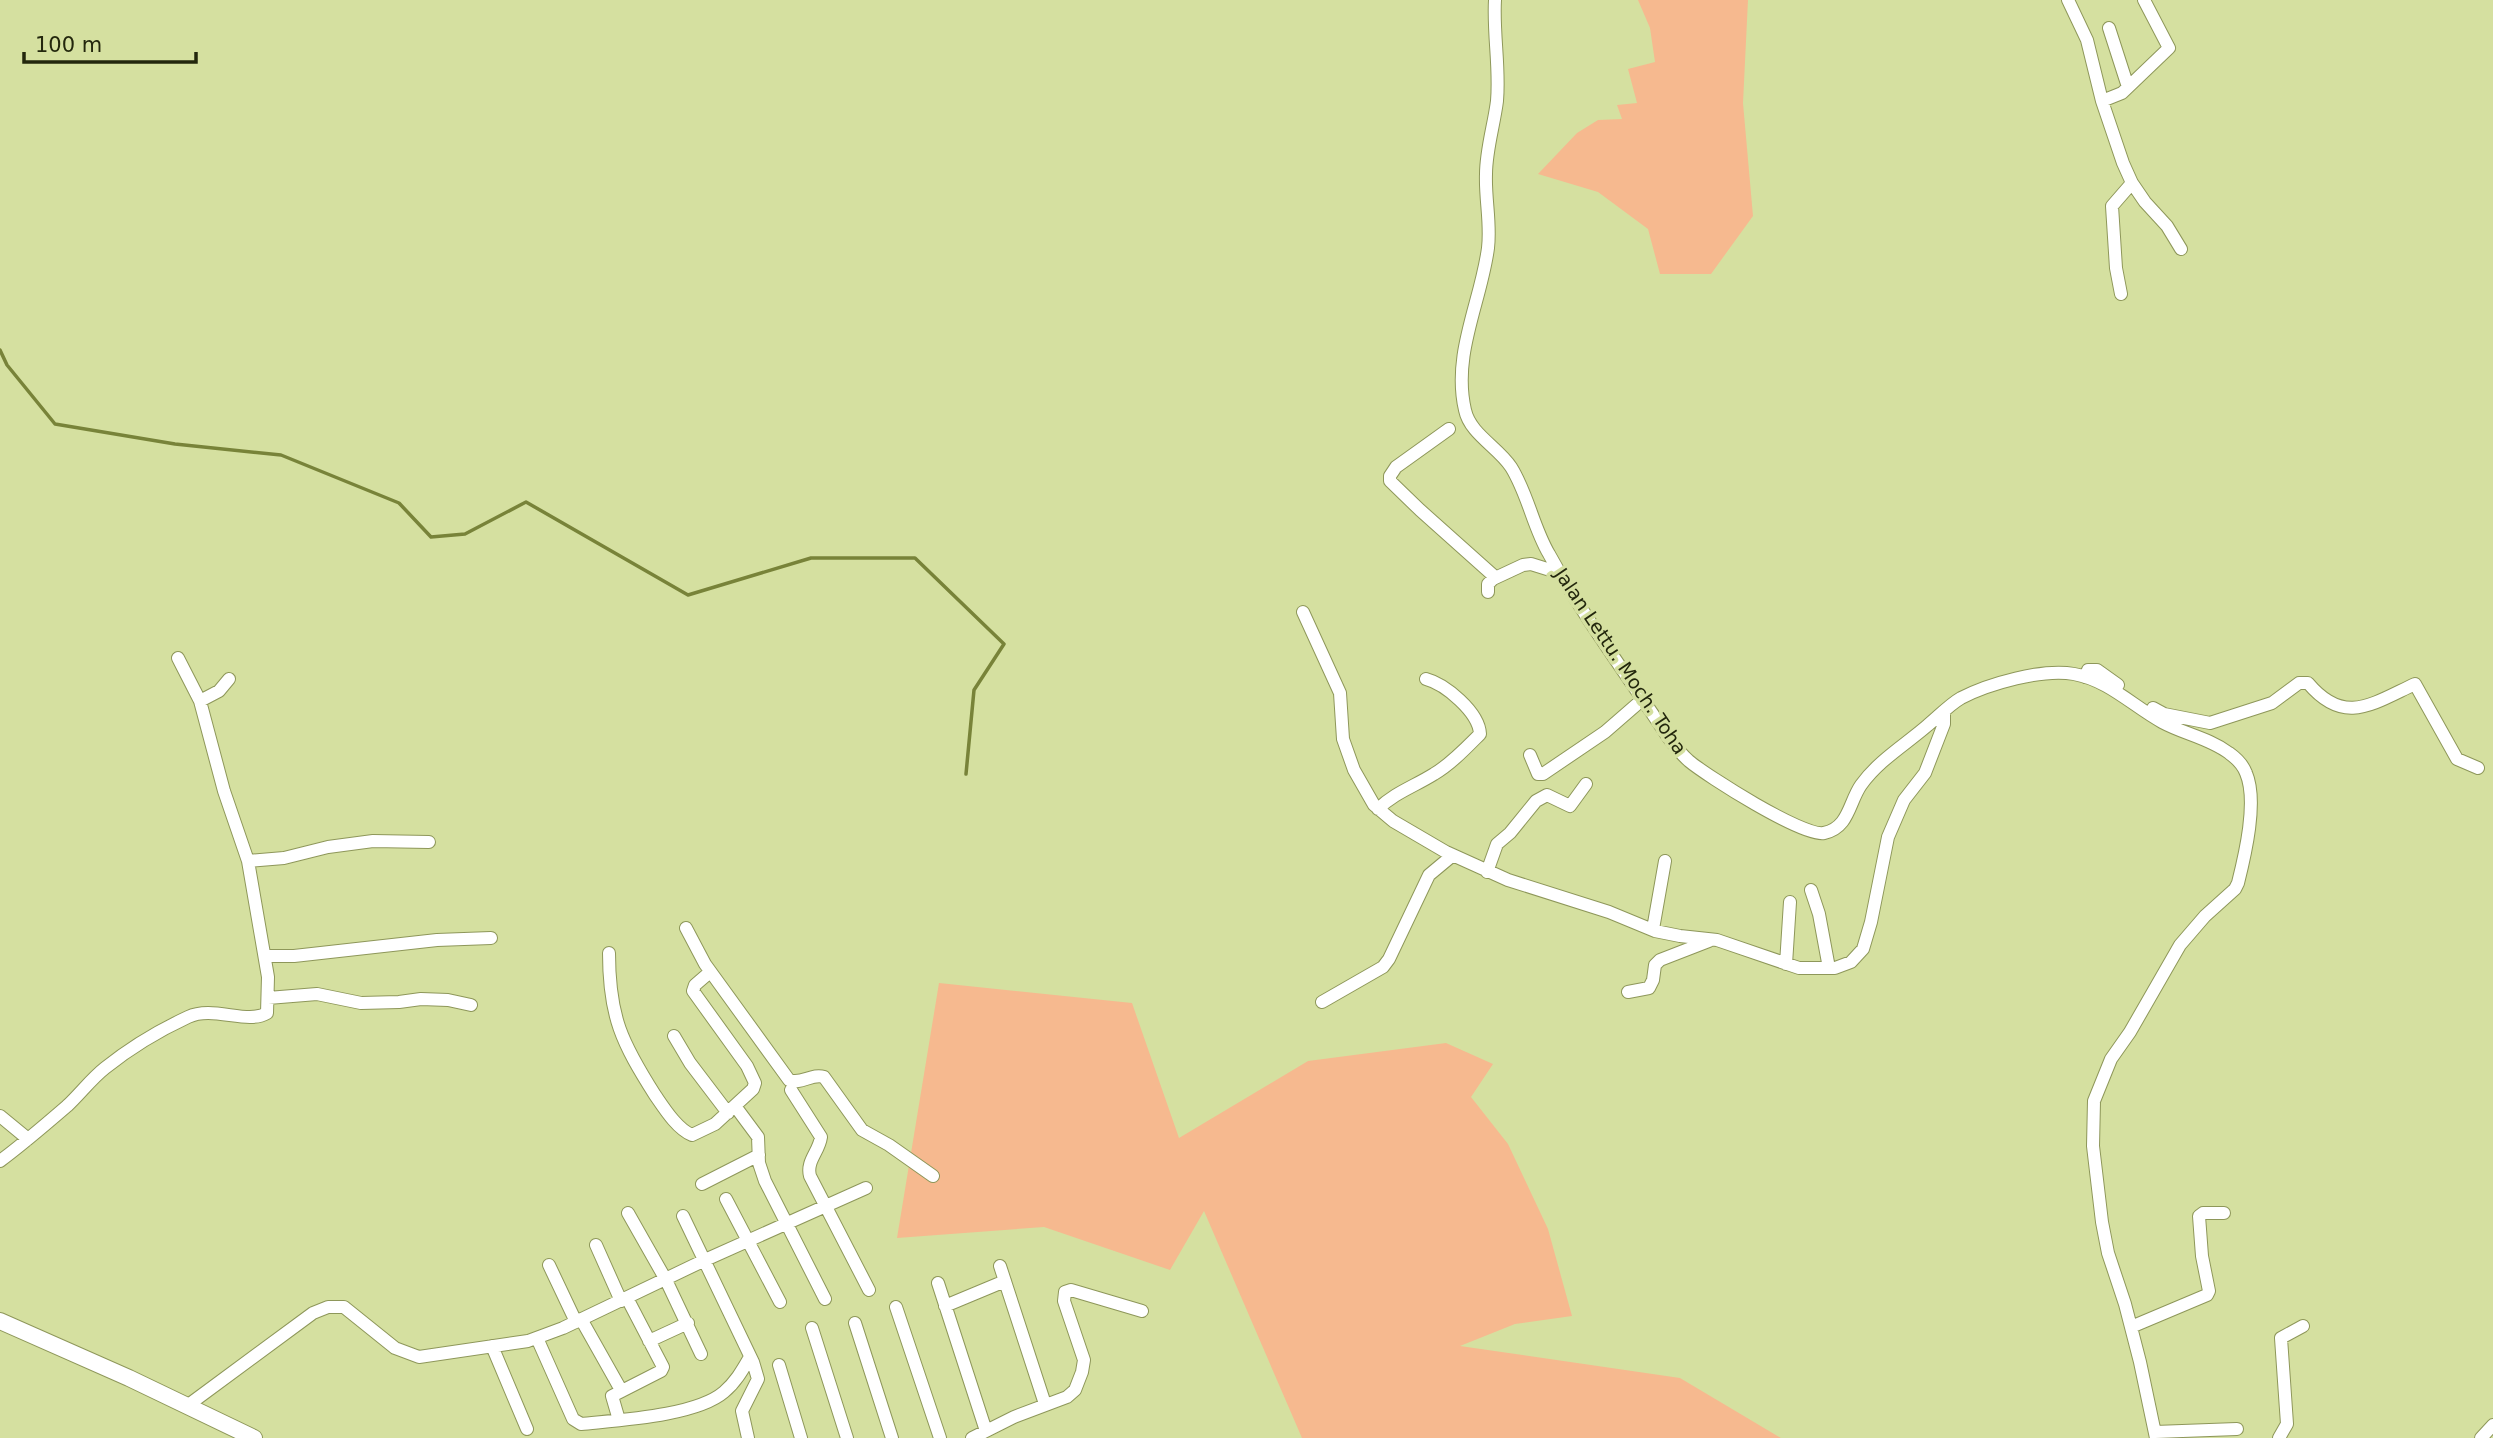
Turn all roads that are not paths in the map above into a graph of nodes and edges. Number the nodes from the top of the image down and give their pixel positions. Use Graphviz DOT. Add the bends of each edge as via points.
graph roads {
  1 [pos="1495,0"];
  2 [pos="2068,0"];
  3 [pos="2144,0"];
  4 [pos="2109,28"];
  5 [pos="2128,87"];
  6 [pos="2102,101"];
  7 [pos="2132,183"];
  8 [pos="2181,249"];
  9 [pos="2121,294"];
  10 [pos="1449,429"];
  11 [pos="1560,573"];
  12 [pos="1495,577"];
  13 [pos="1488,592"];
  14 [pos="1303,612"];
  15 [pos="178,657"];
  16 [pos="2085,677"];
  17 [pos="1426,678"];
  18 [pos="229,679"];
  19 [pos="1643,699"];
  20 [pos="200,701"];
  21 [pos="1944,713"];
  22 [pos="1530,755"];
  23 [pos="2479,768"];
  24 [pos="1586,784"];
  25 [pos="1378,809"];
  26 [pos="429,842"];
  27 [pos="1453,855"];
  28 [pos="248,861"];
  29 [pos="1665,861"];
  30 [pos="1489,864"];
  31 [pos="1811,890"];
  32 [pos="1790,902"];
  33 [pos="1654,924"];
  34 [pos="686,928"];
  35 [pos="491,938"];
  36 [pos="1712,940"];
  37 [pos="609,953"];
  38 [pos="265,956"];
  39 [pos="1787,958"];
  40 [pos="1828,964"];
  41 [pos="710,972"];
  42 [pos="1628,992"];
  43 [pos="268,998"];
  44 [pos="1322,1002"];
  45 [pos="471,1005"];
  46 [pos="674,1036"];
  47 [pos="791,1090"];
  48 [pos="732,1109"];
  49 [pos="0,1116"];
  50 [pos="28,1139"];
  51 [pos="759,1155"];
  52 [pos="0,1161"];
  53 [pos="933,1176"];
  54 [pos="702,1184"];
  55 [pos="866,1188"];
  56 [pos="726,1199"];
  57 [pos="827,1207"];
  58 [pos="628,1213"];
  59 [pos="2224,1213"];
  60 [pos="683,1216"];
  61 [pos="787,1225"];
  62 [pos="748,1241"];
  63 [pos="596,1245"];
  64 [pos="705,1260"];
  65 [pos="548,1265"];
  66 [pos="999,1266"];
  67 [pos="666,1280"];
  68 [pos="1005,1281"];
  69 [pos="938,1283"];
  70 [pos="869,1290"];
  71 [pos="624,1299"];
  72 [pos="825,1299"];
  73 [pos="780,1302"];
  74 [pos="946,1306"];
  75 [pos="896,1307"];
  76 [pos="1142,1311"];
  77 [pos="0,1321"];
  78 [pos="579,1321"];
  79 [pos="688,1323"];
  80 [pos="855,1323"];
  81 [pos="2302,1326"];
  82 [pos="2131,1327"];
  83 [pos="812,1328"];
  84 [pos="537,1338"];
  85 [pos="649,1341"];
  86 [pos="492,1346"];
  87 [pos="701,1353"];
  88 [pos="751,1359"];
  89 [pos="779,1365"];
  90 [pos="621,1390"];
  91 [pos="1045,1404"];
  92 [pos="187,1406"];
  93 [pos="619,1420"];
  94 [pos="2493,1425"];
  95 [pos="527,1429"];
  96 [pos="2237,1429"];
  97 [pos="986,1431"];
  98 [pos="2155,1435"];
  99 [pos="254,1438"];
  100 [pos="748,1438"];
  101 [pos="800,1438"];
  102 [pos="847,1438"];
  103 [pos="892,1438"];
  104 [pos="940,1438"];
  105 [pos="972,1438"];
  106 [pos="2279,1438"];
  107 [pos="2481,1438"];
  1 -- 11 [label="street, Jalan Lettu. Moch. Toha" via="1497,102 1486,170 1490,222 1464,353 1464,403 1469,420 1502,455 1520,483"];
  2 -- 6 [label="street" via="2087,40"];
  3 -- 5 [label="street" via="2170,46"];
  4 -- 5 [label="street"];
  5 -- 6 [label="street"];
  6 -- 7 [label="street"];
  7 -- 8 [label="street"];
  7 -- 9 [label="street" via="2112,206"];
  10 -- 12 [label="street" via="1396,467 1390,481"];
  11 -- 12 [label="street" via="1531,564"];
  11 -- 19 [label="street, Jalan Lettu. Moch. Toha"];
  12 -- 13 [label="street"];
  14 -- 25 [label="street" via="1340,693 1347,754"];
  15 -- 20 [label="street"];
  16 -- 21 [label="street, Jalan Lettu. Moch. Toha" via="2053,673 2022,678 1977,691"];
  16 -- 23 [label="street" via="2088,670 2097,670 2164,714 2210,723 2272,703 2299,683 2308,683 2329,704 2340,708 2369,706 2415,684 2457,760"];
  16 -- 82 [label="street, Jalan Lettu. Moch. Toha" via="2162,722 2230,753 2246,772 2250,797 2238,883 2180,946 2112,1059 2094,1101 2093,1146 2102,1222"];
  17 -- 25 [label="street" via="1458,698 1476,720 1480,734 1434,774"];
  18 -- 20 [label="street" via="219,691"];
  19 -- 21 [label="street, Jalan Lettu. Moch. Toha" via="1689,761 1772,813 1817,833 1832,830 1845,819 1859,788 1876,767"];
  19 -- 22 [label="street" via="1605,732 1543,774 1538,774"];
  20 -- 28 [label="street"];
  21 -- 40 [label="street" via="1925,773 1904,800 1888,837 1863,948 1851,962"];
  24 -- 30 [label="street" via="1570,806 1547,795 1540,797 1497,844"];
  25 -- 27 [label="street"];
  26 -- 28 [label="street" via="373,841"];
  27 -- 30 [label="street"];
  27 -- 44 [label="street" via="1429,875 1383,967"];
  28 -- 38 [label="street"];
  29 -- 33 [label="street"];
  30 -- 33 [label="street" via="1609,912"];
  31 -- 40 [label="street"];
  32 -- 39 [label="street"];
  33 -- 36 [label="street" via="1681,936"];
  34 -- 41 [label="street"];
  35 -- 38 [label="street"];
  36 -- 39 [label="street"];
  36 -- 42 [label="street" via="1660,960 1649,988"];
  37 -- 48 [label="street" via="609,989 619,1029 630,1056 664,1109 692,1135"];
  38 -- 43 [label="street"];
  39 -- 40 [label="street" via="1799,968"];
  41 -- 48 [label="street" via="693,991 755,1081"];
  41 -- 53 [label="street" via="789,1080 824,1077 862,1130"];
  43 -- 45 [label="street" via="317,994 372,1003 421,999"];
  43 -- 50 [label="street" via="264,1015 192,1015 164,1030 107,1066"];
  46 -- 48 [label="street" via="690,1063"];
  47 -- 57 [label="street" via="821,1137 808,1170"];
  48 -- 51 [label="street" via="758,1137"];
  49 -- 50 [label="street"];
  50 -- 52 [label="street"];
  51 -- 54 [label="street"];
  51 -- 61 [label="street" via="765,1181"];
  55 -- 57 [label="street"];
  56 -- 62 [label="street"];
  57 -- 61 [label="street"];
  57 -- 70 [label="street"];
  58 -- 67 [label="street"];
  59 -- 82 [label="street" via="2199,1216 2207,1295"];
  60 -- 64 [label="street"];
  61 -- 62 [label="street"];
  61 -- 72 [label="street"];
  62 -- 64 [label="street"];
  62 -- 73 [label="street"];
  63 -- 71 [label="street"];
  64 -- 67 [label="street"];
  64 -- 88 [label="street"];
  65 -- 78 [label="street"];
  66 -- 68 [label="street"];
  67 -- 71 [label="street"];
  67 -- 79 [label="street"];
  68 -- 74 [label="street"];
  68 -- 91 [label="street"];
  69 -- 74 [label="street"];
  71 -- 78 [label="street"];
  71 -- 85 [label="street"];
  74 -- 97 [label="street"];
  75 -- 104 [label="street"];
  76 -- 91 [label="street" via="1072,1290 1065,1292 1084,1366 1075,1390"];
  77 -- 92 [label="main road"];
  78 -- 84 [label="street"];
  78 -- 90 [label="street"];
  79 -- 85 [label="street"];
  79 -- 87 [label="street"];
  80 -- 103 [label="street"];
  81 -- 106 [label="street" via="2281,1338 2287,1424"];
  82 -- 98 [label="street, Jalan Lettu. Moch. Toha"];
  83 -- 102 [label="street"];
  84 -- 86 [label="street"];
  84 -- 93 [label="street" via="576,1423"];
  85 -- 90 [label="street" via="662,1369"];
  86 -- 92 [label="street" via="428,1357 410,1354 387,1342 344,1307 328,1307 313,1313"];
  86 -- 95 [label="street"];
  88 -- 93 [label="street" via="713,1399 689,1408"];
  88 -- 100 [label="street" via="758,1379 742,1411"];
  89 -- 101 [label="street"];
  90 -- 93 [label="street" via="612,1396"];
  91 -- 97 [label="street"];
  92 -- 99 [label="main road"];
  94 -- 107 [label="street"];
  96 -- 98 [label="street"];
  97 -- 105 [label="street"];
}
